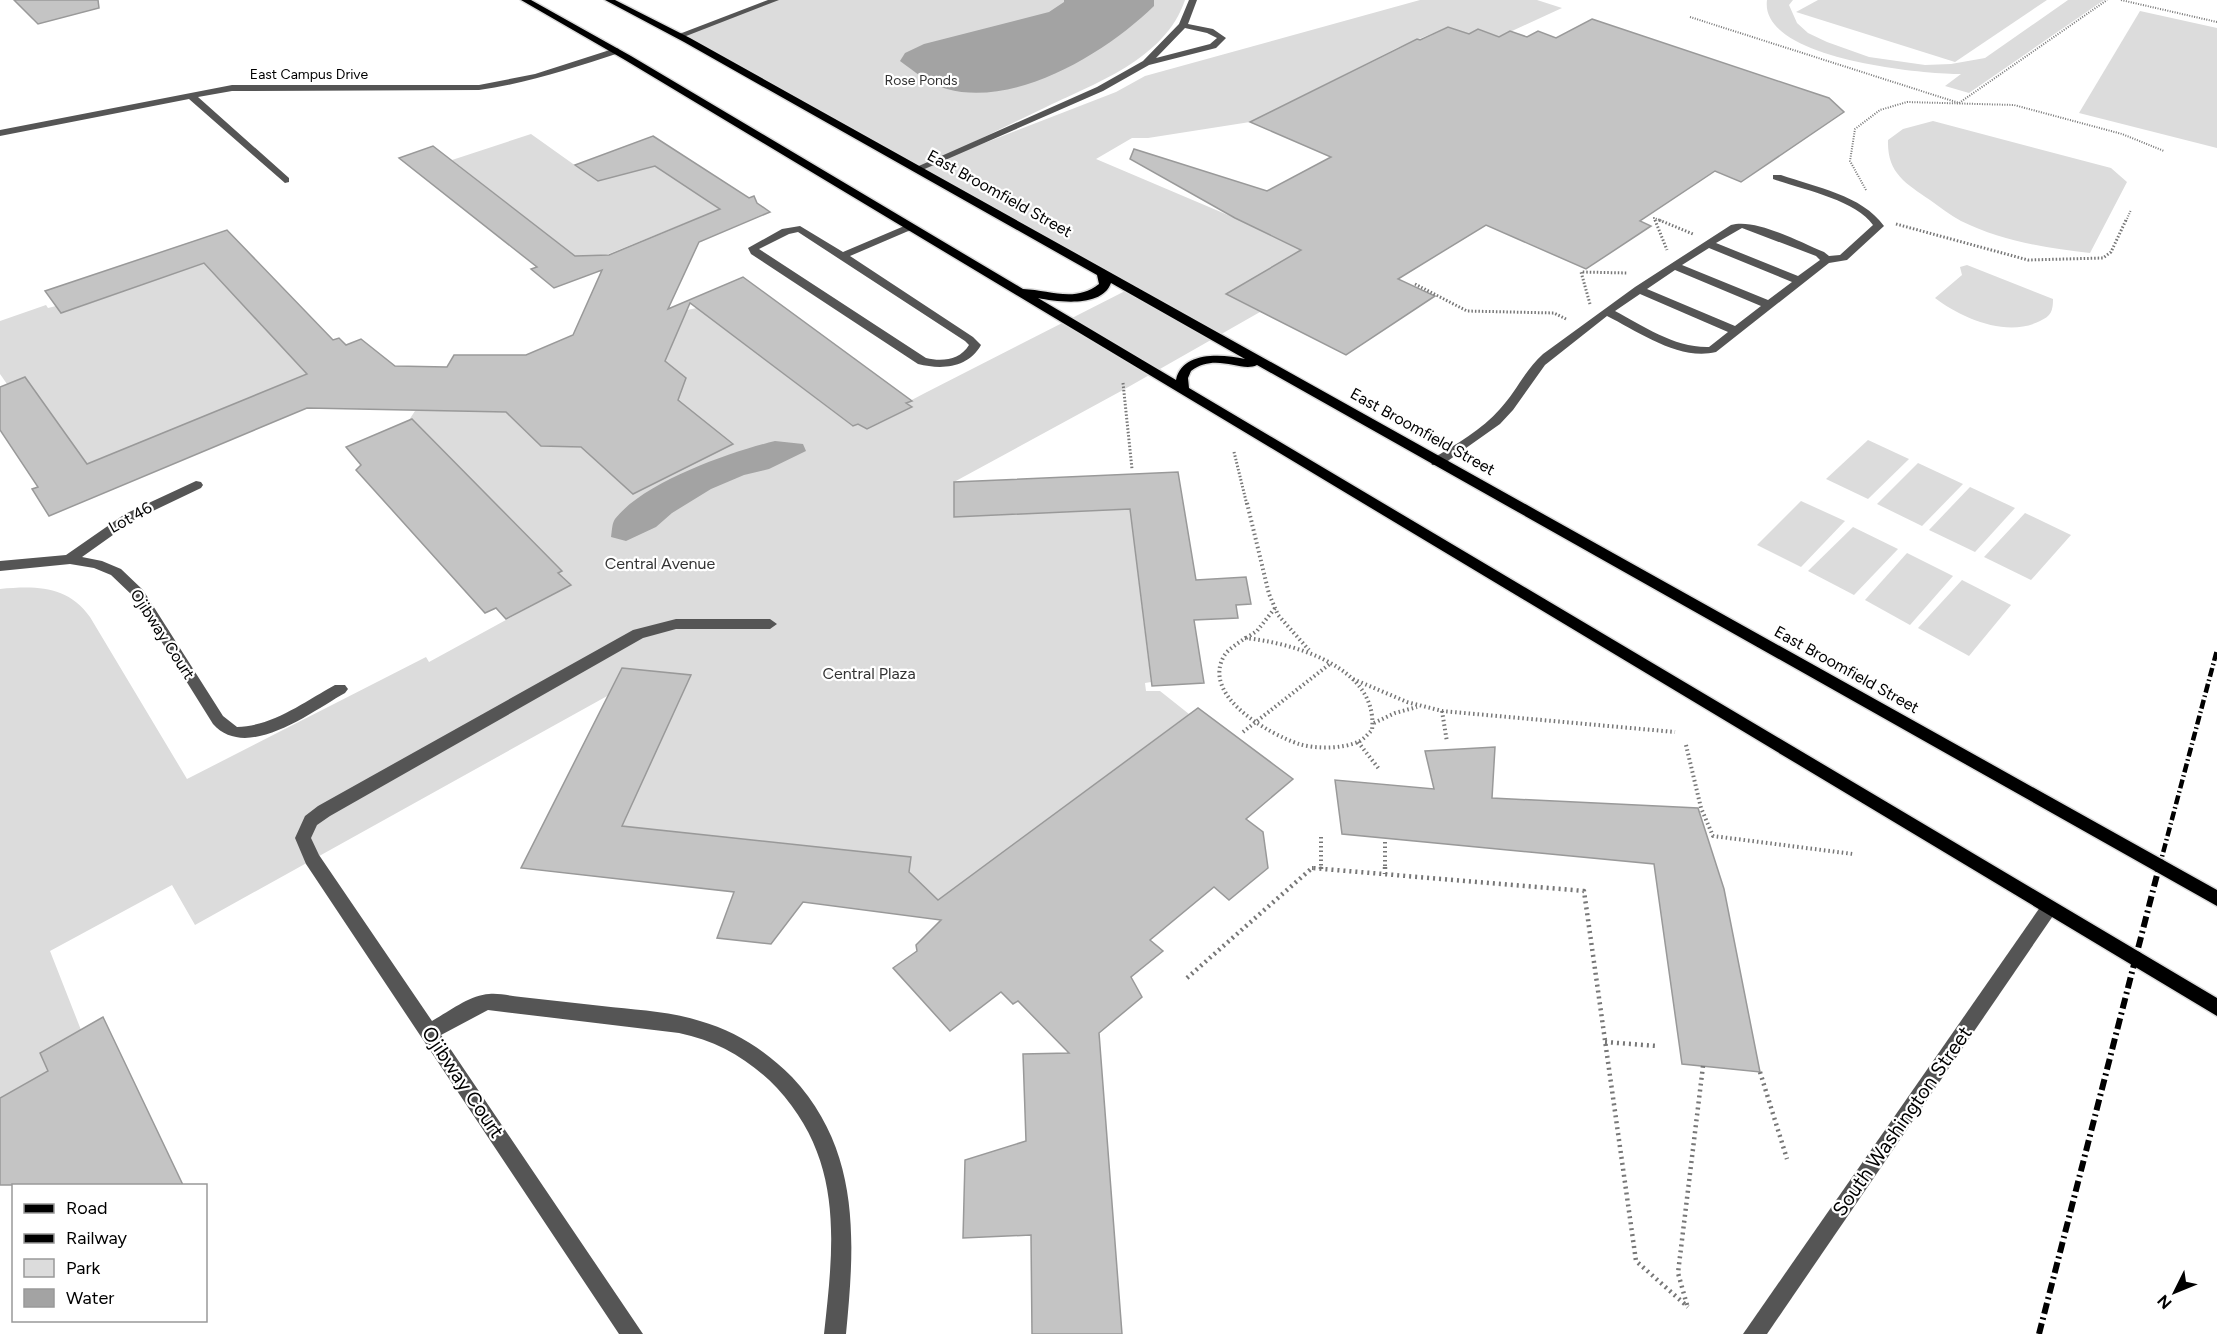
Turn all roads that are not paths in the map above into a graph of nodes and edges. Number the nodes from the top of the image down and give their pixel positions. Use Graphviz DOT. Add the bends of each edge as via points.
graph roads {
  1 [pos="525,0"];
  2 [pos="609,0"];
  3 [pos="776,0"];
  4 [pos="1192,0"];
  5 [pos="1183,25"];
  6 [pos="678,36"];
  7 [pos="616,51"];
  8 [pos="1146,63"];
  9 [pos="190,95"];
  10 [pos="0,133"];
  11 [pos="917,169"];
  12 [pos="1777,177"];
  13 [pos="285,180"];
  14 [pos="909,227"];
  15 [pos="1708,244"];
  16 [pos="842,256"];
  17 [pos="1826,260"];
  18 [pos="1674,266"];
  19 [pos="1101,272"];
  20 [pos="1800,281"];
  21 [pos="1013,289"];
  22 [pos="1641,290"];
  23 [pos="1769,305"];
  24 [pos="1608,312"];
  25 [pos="1736,331"];
  26 [pos="1288,378"];
  27 [pos="1184,391"];
  28 [pos="1437,462"];
  29 [pos="196,485"];
  30 [pos="70,559"];
  31 [pos="0,566"];
  32 [pos="770,624"];
  33 [pos="340,689"];
  34 [pos="2217,899"];
  35 [pos="2049,908"];
  36 [pos="2217,1008"];
  37 [pos="429,1032"];
  38 [pos="632,1334"];
  39 [pos="835,1334"];
  40 [pos="1754,1334"];
  1 -- 7 [label="main road"];
  2 -- 6 [label="main road, East Broomfield Street"];
  3 -- 6 [label="street"];
  4 -- 5 [label="street"];
  5 -- 8 [label="street"];
  5 -- 8 [label="street" via="1222,38 1213,46"];
  6 -- 11 [label="main road, East Broomfield Street"];
  7 -- 9 [label="street, East Campus Drive" via="495,87 244,87"];
  7 -- 14 [label="main road"];
  8 -- 11 [label="street" via="1100,89"];
  9 -- 10 [label="street, East Campus Drive"];
  9 -- 13 [label="street"];
  11 -- 19 [label="main road, East Broomfield Street"];
  12 -- 17 [label="street" via="1853,205 1877,220 1879,226 1874,232 1843,258"];
  14 -- 16 [label="street"];
  14 -- 21 [label="main road"];
  15 -- 17 [label="street" via="1742,225 1820,254"];
  15 -- 18 [label="street"];
  15 -- 20 [label="street"];
  16 -- 16 [label="street" via="800,229 786,231 753,248 922,361 950,363 974,349 969,339"];
  17 -- 20 [label="street"];
  18 -- 22 [label="street"];
  18 -- 23 [label="street"];
  19 -- 21 [label="main road" via="1106,281 1102,288 1074,299"];
  19 -- 26 [label="main road, East Broomfield Street"];
  20 -- 23 [label="street"];
  21 -- 27 [label="main road"];
  22 -- 24 [label="street"];
  22 -- 25 [label="street"];
  23 -- 25 [label="street"];
  24 -- 25 [label="street" via="1703,352 1712,350"];
  24 -- 28 [label="street" via="1540,362 1503,414"];
  26 -- 27 [label="main road" via="1237,360 1208,359 1182,374"];
  26 -- 28 [label="main road, East Broomfield Street"];
  27 -- 35 [label="main road"];
  28 -- 34 [label="main road, East Broomfield Street"];
  29 -- 30 [label="street, Lot 46" via="125,517"];
  30 -- 31 [label="street, Ojibway Court"];
  30 -- 33 [label="street, Ojibway Court" via="107,567 131,584 218,720 231,731 264,728"];
  32 -- 37 [label="street, Ojibway Court" via="676,624 638,634 346,798 307,826 303,838 312,859"];
  35 -- 36 [label="main road"];
  35 -- 40 [label="street, South Washington Street"];
  37 -- 38 [label="street, Ojibway Court"];
  37 -- 39 [label="street" via="488,1002 671,1022 733,1042 761,1060 803,1102 819,1126 837,1176 843,1259"];
}
